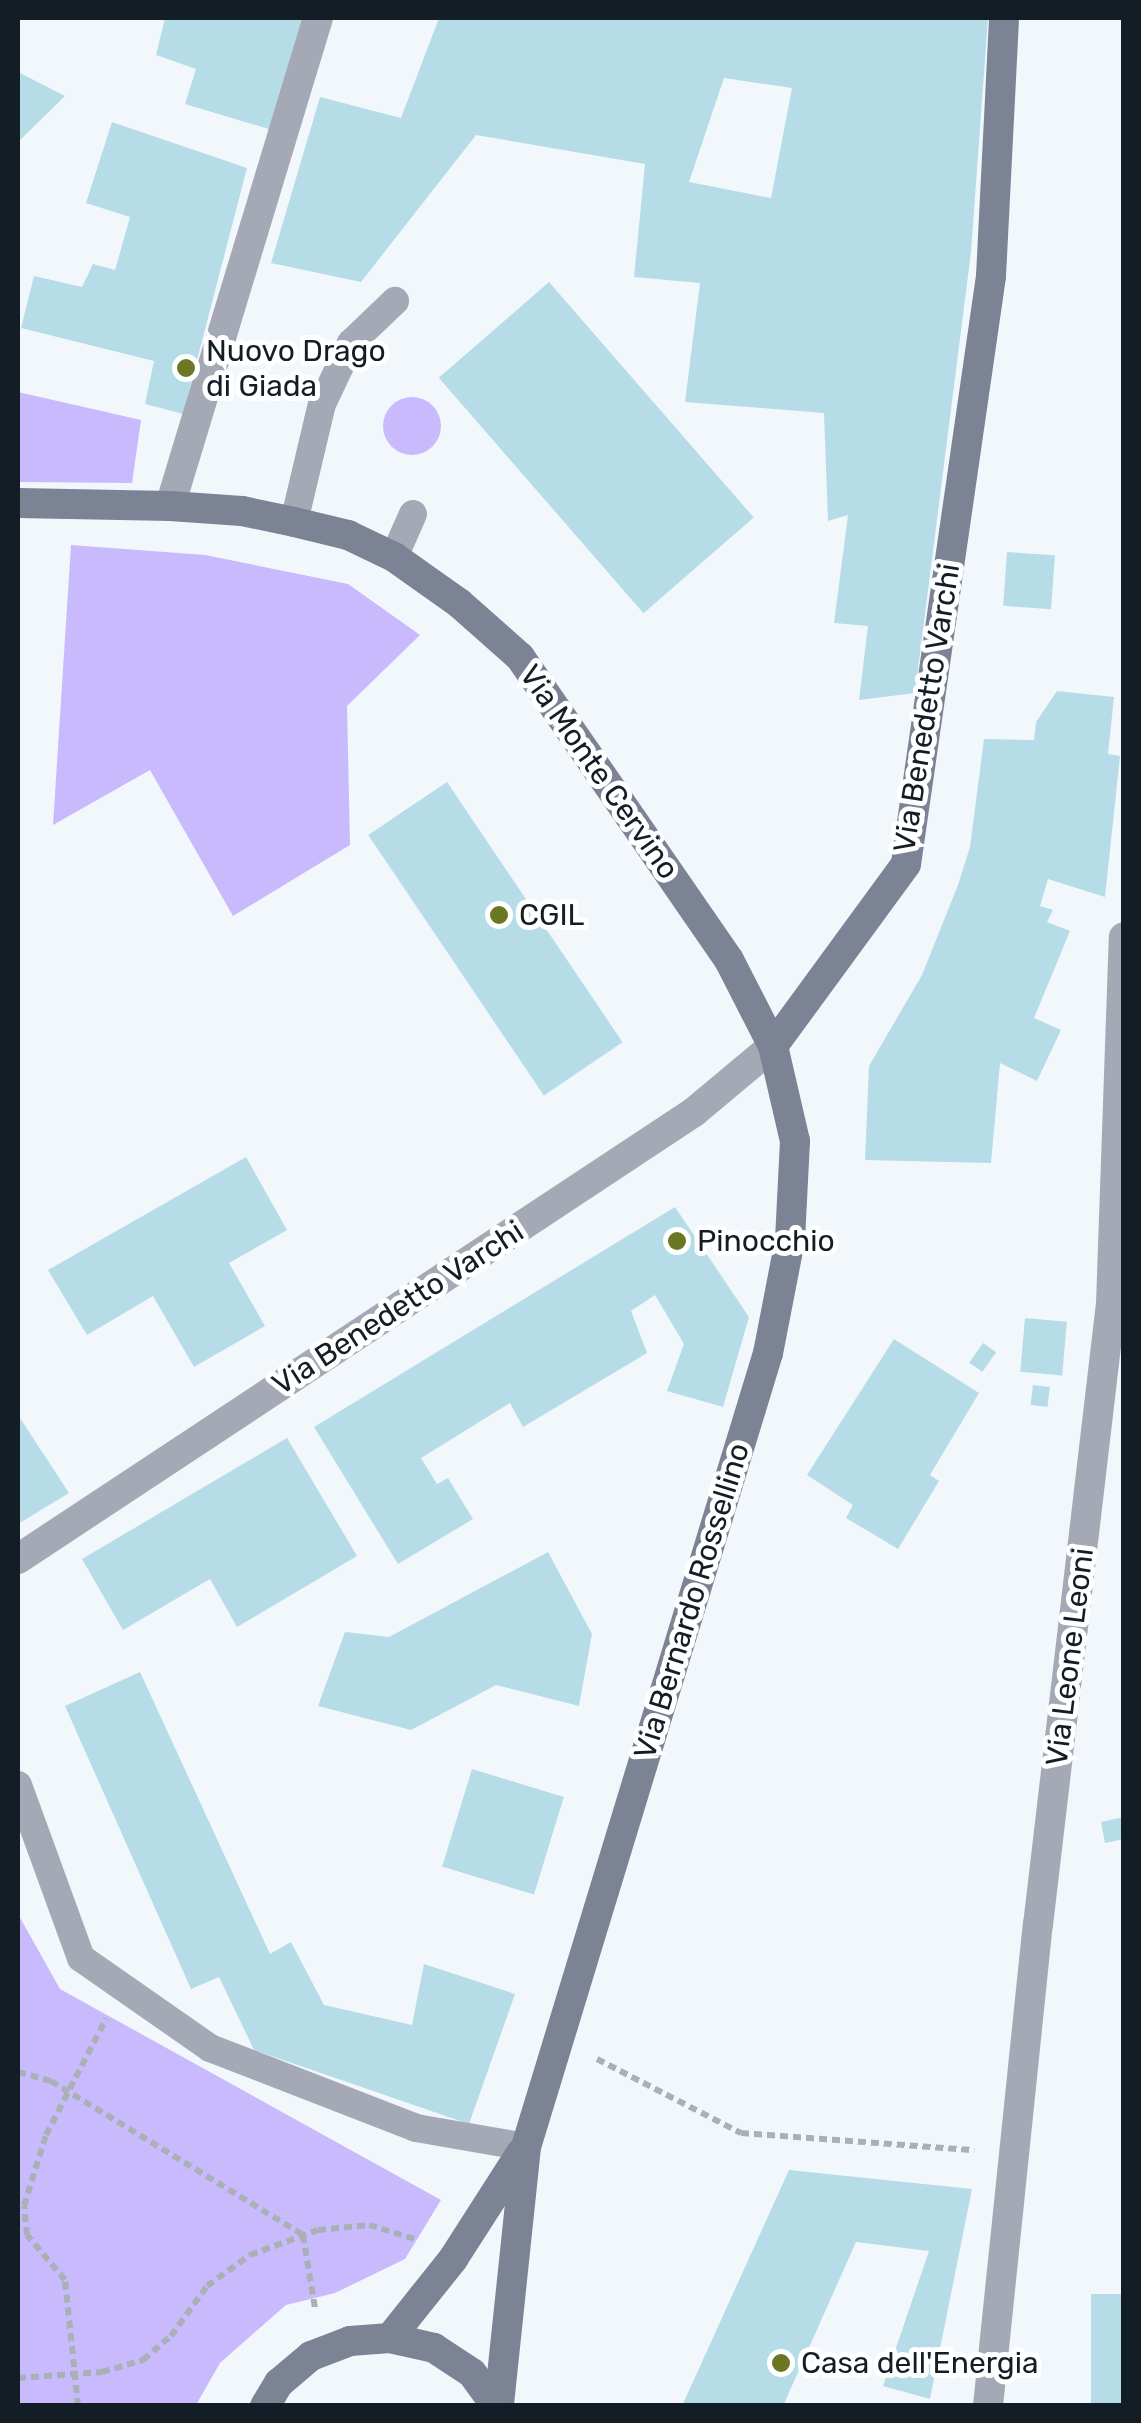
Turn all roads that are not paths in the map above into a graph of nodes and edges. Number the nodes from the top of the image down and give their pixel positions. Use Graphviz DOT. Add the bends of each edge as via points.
graph roads {
  1 [pos="318,18"];
  2 [pos="1004,18"];
  3 [pos="395,301"];
  4 [pos="18,503"];
  5 [pos="170,506"];
  6 [pos="413,514"];
  7 [pos="294,522"];
  8 [pos="394,557"];
  9 [pos="1124,937"];
  10 [pos="773,1046"];
  11 [pos="18,1559"];
  12 [pos="18,1786"];
  13 [pos="526,2147"];
  14 [pos="390,2338"];
  15 [pos="993,2375"];
  16 [pos="265,2406"];
  17 [pos="498,2406"];
  18 [pos="988,2406"];
  19 [pos="1003,2406"];
  1 -- 5 [label="street"];
  2 -- 10 [label="main road, Via Benedetto Varchi" via="991,276 906,864"];
  3 -- 7 [label="lane" via="351,343 329,388"];
  4 -- 5 [label="main road, Via Monte Cervino"];
  5 -- 7 [label="main road, Via Monte Cervino"];
  6 -- 8 [label="lane"];
  7 -- 8 [label="main road, Via Monte Cervino" via="348,534"];
  8 -- 10 [label="main road, Via Monte Cervino" via="520,657 729,960"];
  9 -- 15 [label="street, Via Leone Leoni" via="1111,1304"];
  10 -- 11 [label="street, Via Benedetto Varchi" via="694,1112"];
  10 -- 13 [label="main road, Via Bernardo Rossellino" via="795,1141 790,1240 768,1353"];
  12 -- 13 [label="lane" via="81,1958 210,2048 416,2128"];
  13 -- 14 [label="main road" via="454,2259"];
  13 -- 17 [label="main road"];
  14 -- 16 [label="main road" via="350,2341 311,2356 279,2383"];
  14 -- 17 [label="main road" via="434,2348 472,2373"];
  15 -- 18 [label="street, Via Leone Leoni"];
  15 -- 19 [label="street"];
}
